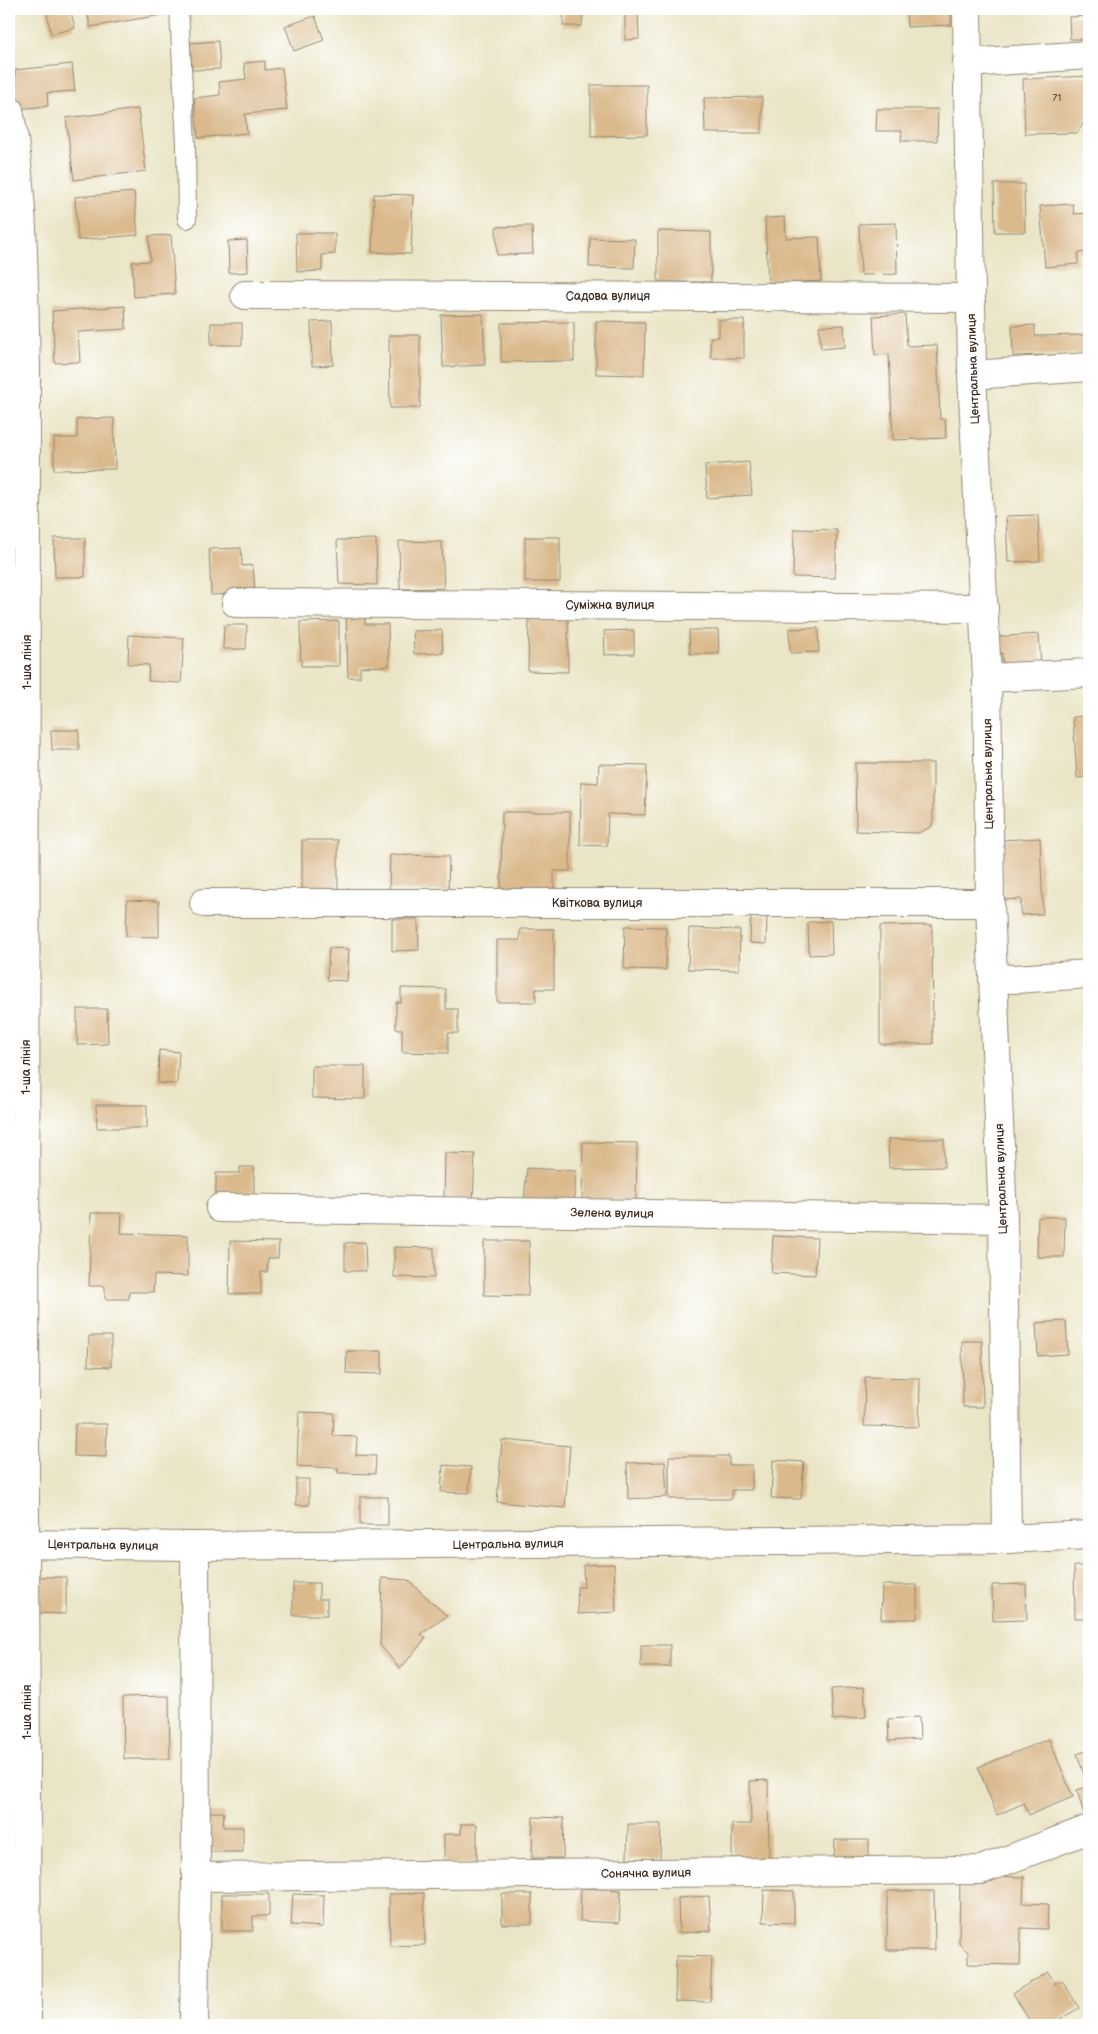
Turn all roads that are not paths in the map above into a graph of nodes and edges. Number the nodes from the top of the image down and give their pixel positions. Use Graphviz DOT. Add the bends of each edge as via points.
graph roads {
  1 [pos="179,9"];
  2 [pos="967,9"];
  3 [pos="1089,55"];
  4 [pos="967,63"];
  5 [pos="9,110"];
  6 [pos="187,219"];
  7 [pos="245,295"];
  8 [pos="970,298"];
  9 [pos="1089,367"];
  10 [pos="972,375"];
  11 [pos="236,603"];
  12 [pos="984,608"];
  13 [pos="1089,673"];
  14 [pos="987,678"];
  15 [pos="18,897"];
  16 [pos="990,902"];
  17 [pos="204,903"];
  18 [pos="1089,974"];
  19 [pos="993,978"];
  20 [pos="220,1208"];
  21 [pos="1003,1219"];
  22 [pos="1089,1534"];
  23 [pos="1007,1539"];
  24 [pos="17,1544"];
  25 [pos="195,1546"];
  26 [pos="1089,1829"];
  27 [pos="196,1878"];
  28 [pos="27,2025"];
  29 [pos="194,2025"];
  1 -- 6 [label="lane"];
  2 -- 4 [label="street, Центральна вулиця"];
  3 -- 4 [label="street"];
  4 -- 8 [label="street, Центральна вулиця"];
  5 -- 15 [label="street, 1-ша лінія" via="19,195 26,364"];
  7 -- 8 [label="street, Садова вулиця"];
  8 -- 10 [label="street, Центральна вулиця"];
  9 -- 10 [label="street"];
  10 -- 12 [label="street, Центральна вулиця"];
  11 -- 12 [label="street, Суміжна вулиця"];
  12 -- 14 [label="street, Центральна вулиця"];
  13 -- 14 [label="street"];
  14 -- 16 [label="street, Центральна вулиця"];
  15 -- 24 [label="street, 1-ша лінія"];
  16 -- 17 [label="street, Квіткова вулиця"];
  16 -- 19 [label="street, Центральна вулиця"];
  18 -- 19 [label="street"];
  19 -- 21 [label="street, Центральна вулиця"];
  20 -- 21 [label="street, Зелена вулиця"];
  21 -- 23 [label="street, Центральна вулиця"];
  22 -- 23 [label="street, Центральна вулиця"];
  23 -- 25 [label="street, Центральна вулиця"];
  24 -- 25 [label="street, Центральна вулиця"];
  24 -- 28 [label="street, 1-ша лінія"];
  25 -- 27 [label="street"];
  26 -- 27 [label="street, Сонячна вулиця" via="981,1870"];
  27 -- 29 [label="street"];
}
